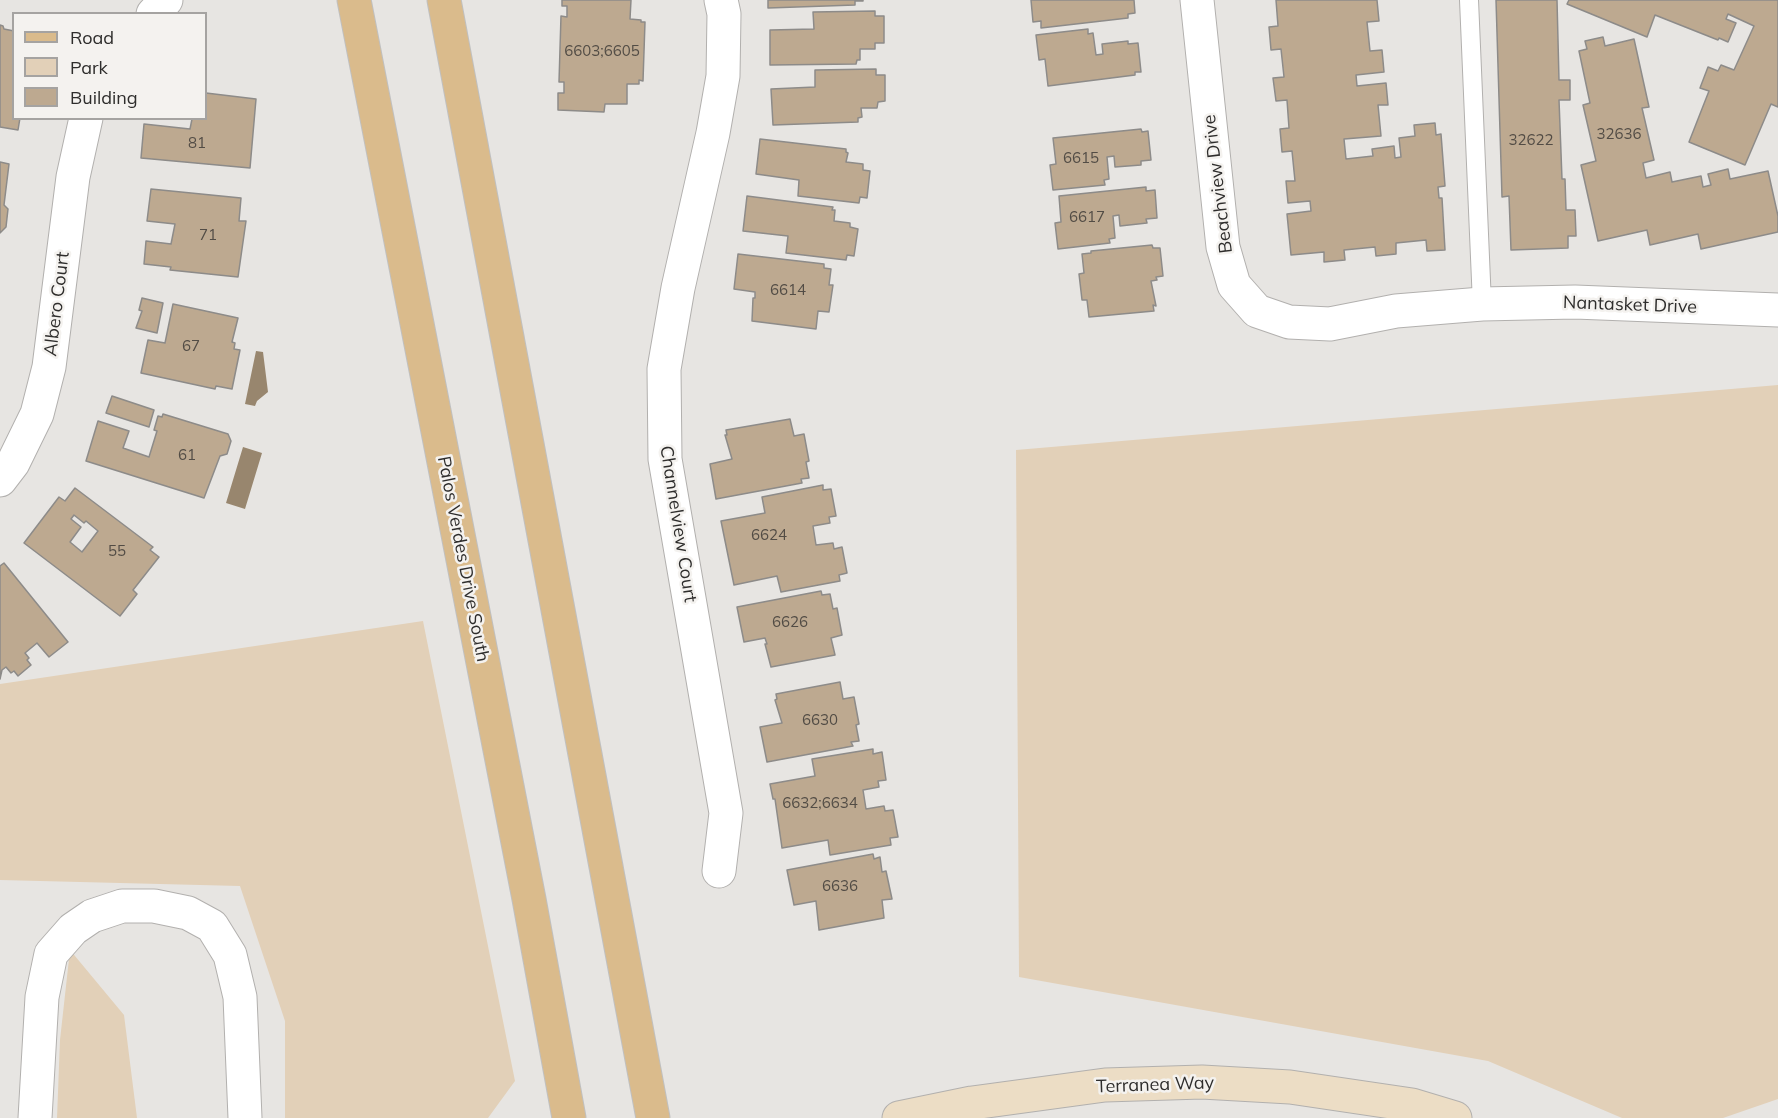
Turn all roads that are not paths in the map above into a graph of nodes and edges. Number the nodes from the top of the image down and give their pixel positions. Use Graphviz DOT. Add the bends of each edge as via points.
graph roads {
  1 [pos="166,0"];
  2 [pos="354,0"];
  3 [pos="444,0"];
  4 [pos="721,0"];
  5 [pos="1197,0"];
  6 [pos="1469,0"];
  7 [pos="155,12"];
  8 [pos="86,120"];
  9 [pos="1482,304"];
  10 [pos="1778,310"];
  11 [pos="0,480"];
  12 [pos="719,872"];
  13 [pos="1410,1111"];
  14 [pos="35,1118"];
  15 [pos="245,1118"];
  16 [pos="569,1118"];
  17 [pos="653,1118"];
  18 [pos="899,1118"];
  19 [pos="1455,1118"];
  1 -- 7 [label="street"];
  2 -- 16 [label="main road, Palos Verdes Drive South"];
  3 -- 17 [label="main road"];
  4 -- 12 [label="street, Channelview Court" via="723,76 664,369 665,459 726,813"];
  5 -- 9 [label="street, Beachview Drive" via="1223,247 1234,285 1257,311 1289,322 1330,324 1396,311"];
  6 -- 9 [label="lane"];
  8 -- 11 [label="street, Albero Court" via="73,177 49,367 37,414 13,463"];
  9 -- 10 [label="street, Nantasket Drive" via="1575,302"];
  13 -- 18 [label="street, Terranea Way" via="1290,1087 1202,1082 1106,1085 972,1103"];
  13 -- 19 [label="street, Terranea Way"];
  14 -- 15 [label="street" via="42,997 51,954 73,929 92,916 122,906 154,906 188,913 212,926 230,955 240,998"];
}
